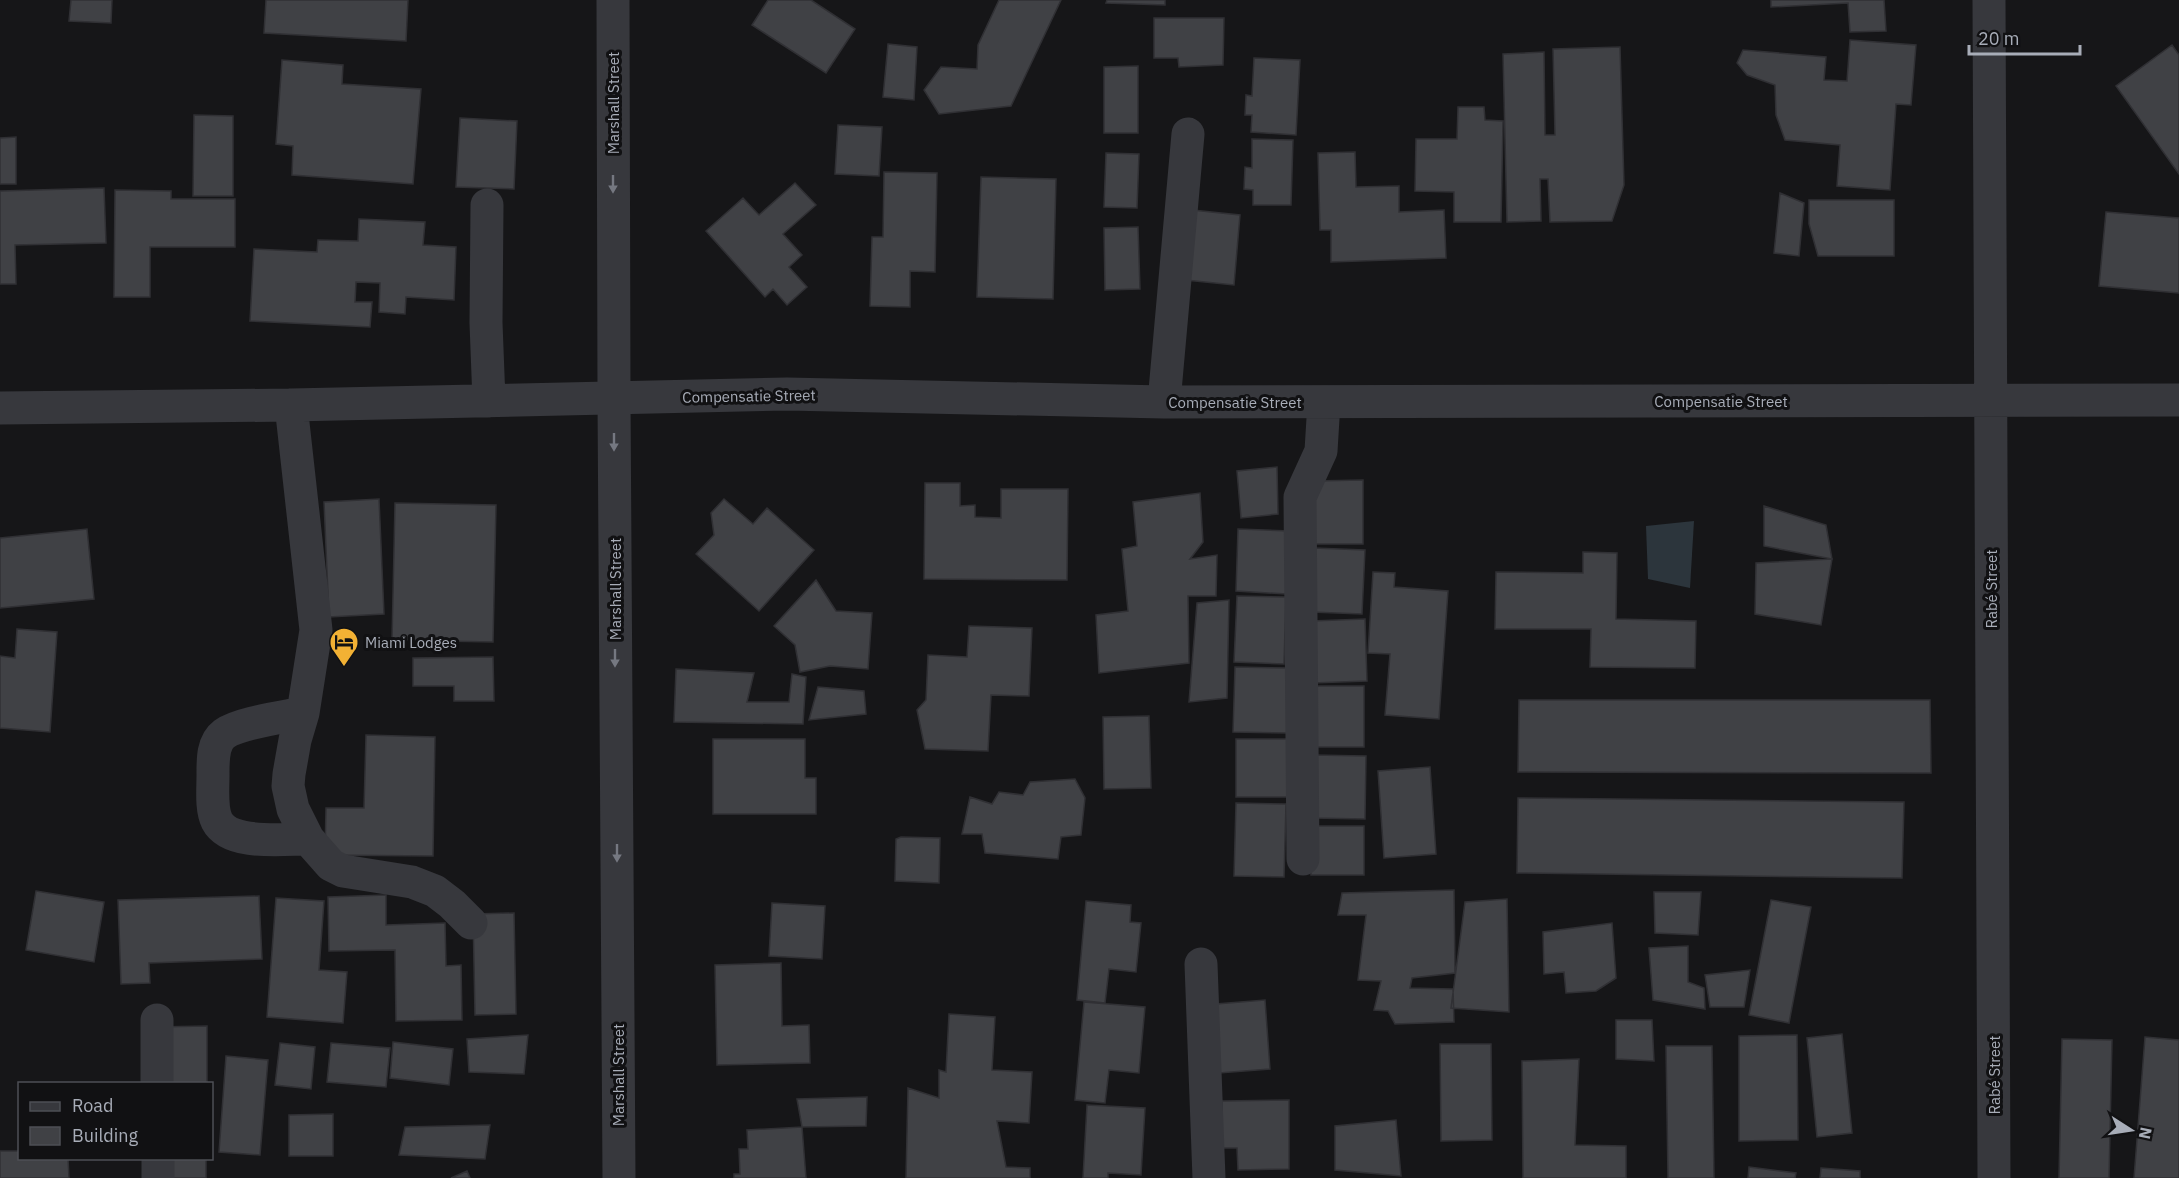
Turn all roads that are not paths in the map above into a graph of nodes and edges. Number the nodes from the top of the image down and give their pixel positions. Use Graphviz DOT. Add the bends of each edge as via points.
graph roads {
  1 [pos="613,0"];
  2 [pos="1989,0"];
  3 [pos="1188,134"];
  4 [pos="487,206"];
  5 [pos="614,398"];
  6 [pos="2179,400"];
  7 [pos="489,401"];
  8 [pos="1990,401"];
  9 [pos="1164,402"];
  10 [pos="1324,402"];
  11 [pos="291,405"];
  12 [pos="0,408"];
  13 [pos="303,712"];
  14 [pos="308,840"];
  15 [pos="1302,859"];
  16 [pos="471,923"];
  17 [pos="1201,964"];
  18 [pos="157,1020"];
  19 [pos="157,1082"];
  20 [pos="158,1160"];
  21 [pos="158,1178"];
  22 [pos="619,1178"];
  23 [pos="1209,1178"];
  24 [pos="1994,1178"];
  1 -- 5 [label="street, Marshall Street, one-way"];
  2 -- 8 [label="street, Rabé Street"];
  3 -- 9 [label="street"];
  4 -- 7 [label="street"];
  5 -- 7 [label="street, Compensatie Street"];
  5 -- 9 [label="street, Compensatie Street" via="787,394"];
  5 -- 22 [label="street, Marshall Street, one-way"];
  6 -- 8 [label="street, Compensatie Street"];
  7 -- 11 [label="street, Compensatie Street"];
  8 -- 10 [label="street, Compensatie Street"];
  8 -- 24 [label="street, Rabé Street"];
  9 -- 10 [label="street, Compensatie Street"];
  10 -- 15 [label="street" via="1321,451 1300,497"];
  11 -- 12 [label="street, Compensatie Street"];
  11 -- 13 [label="street" via="316,630"];
  13 -- 14 [label="street" via="288,786 293,809"];
  13 -- 14 [label="street" via="234,728 216,742 214,809 217,822 232,836"];
  14 -- 16 [label="street" via="331,865 343,871 412,882 435,891"];
  17 -- 23 [label="street"];
  18 -- 19 [label="street"];
  20 -- 21 [label="street"];
}
